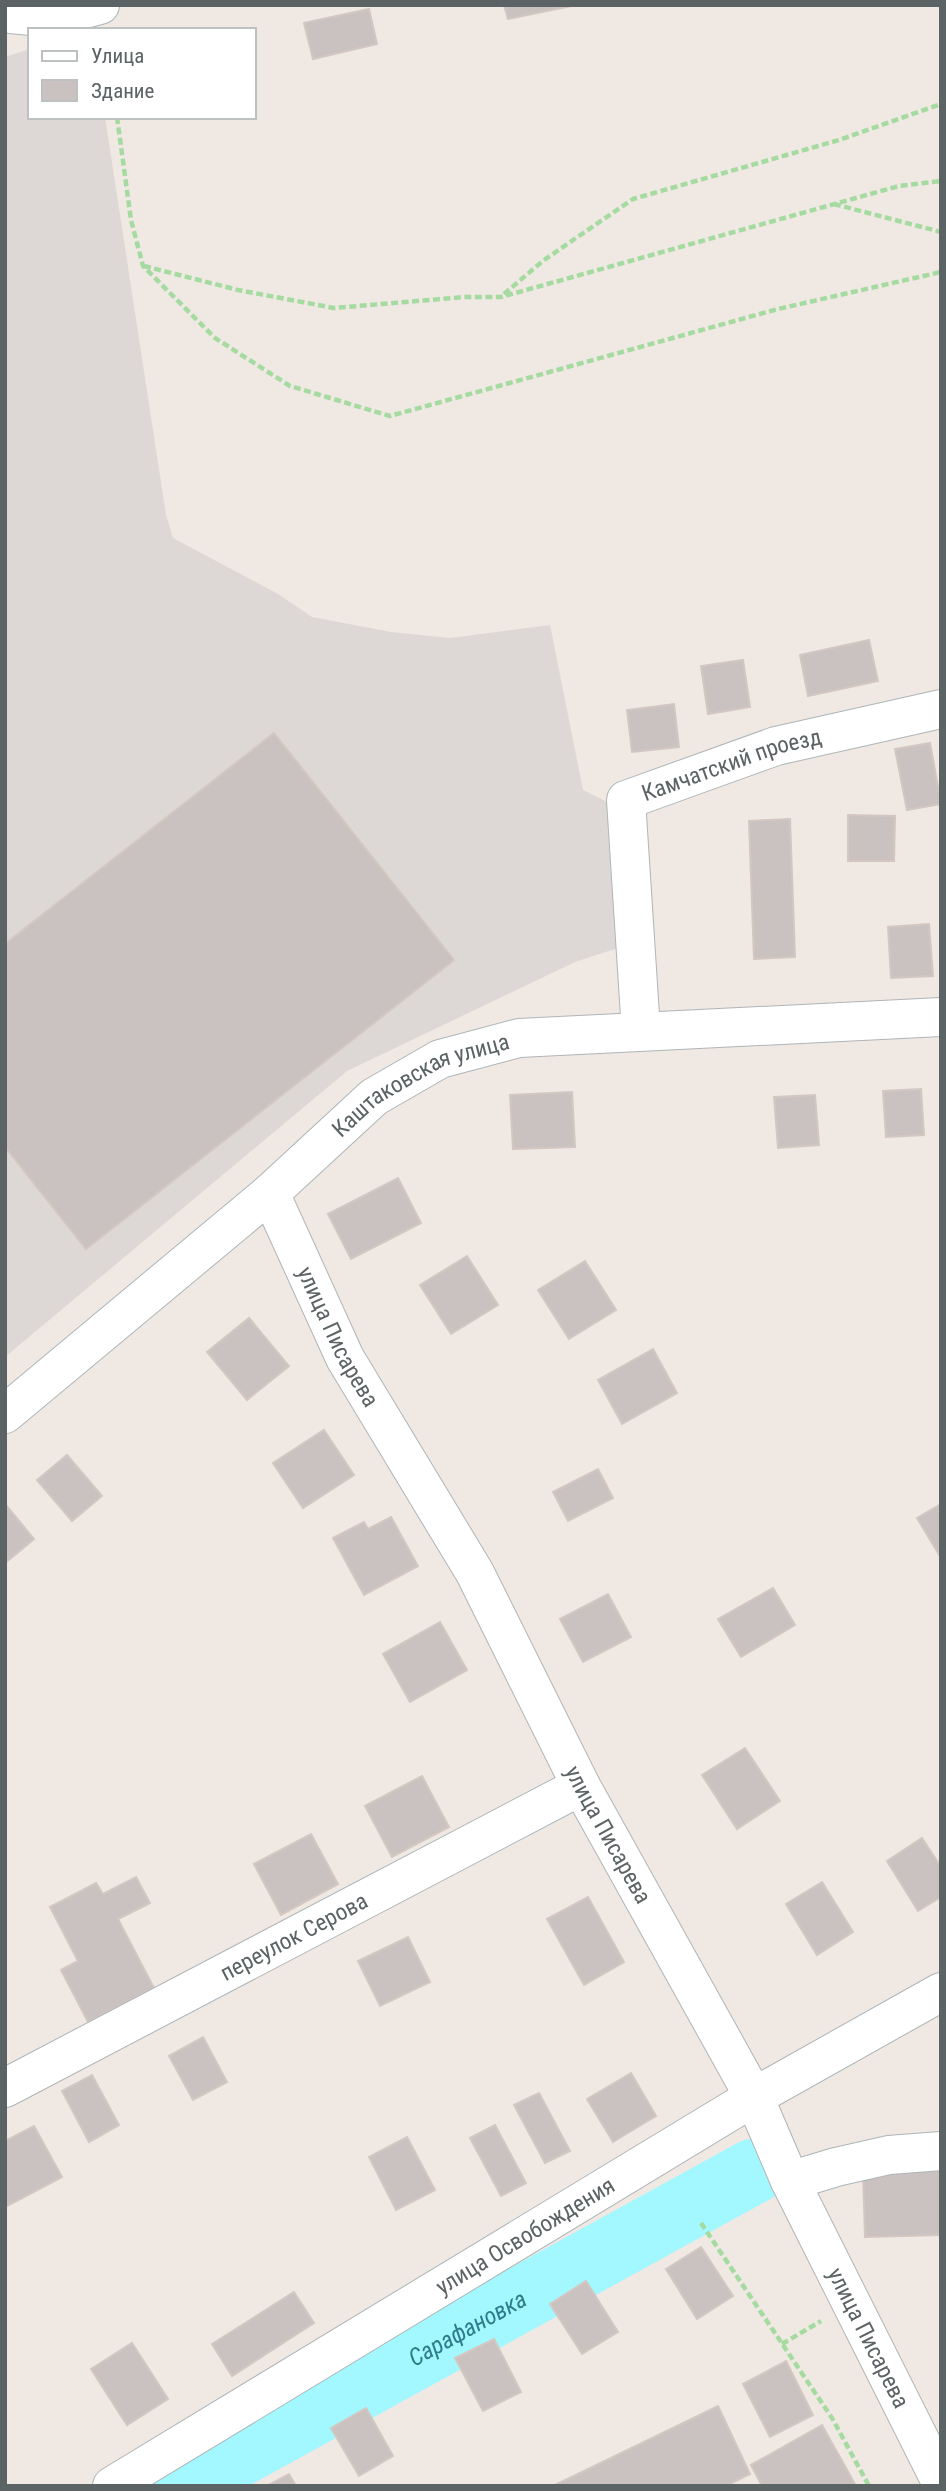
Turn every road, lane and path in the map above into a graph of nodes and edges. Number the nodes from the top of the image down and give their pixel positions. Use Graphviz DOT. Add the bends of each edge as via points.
graph roads {
  1 [pos="100,5"];
  2 [pos="5,6"];
  3 [pos="941,104"];
  4 [pos="117,119"];
  5 [pos="941,181"];
  6 [pos="833,204"];
  7 [pos="941,232"];
  8 [pos="144,266"];
  9 [pos="941,272"];
  10 [pos="501,297"];
  11 [pos="941,709"];
  12 [pos="941,1017"];
  13 [pos="641,1031"];
  14 [pos="270,1193"];
  15 [pos="5,1415"];
  16 [pos="581,1786"];
  17 [pos="941,1992"];
  18 [pos="5,2088"];
  19 [pos="754,2097"];
  20 [pos="941,2151"];
  21 [pos="790,2182"];
  22 [pos="701,2223"];
  23 [pos="941,2482"];
  24 [pos="112,2486"];
  25 [pos="869,2486"];
  1 -- 2 [label="street" via="51,18 11,14"];
  3 -- 10 [label="path" via="839,141 633,199 544,260"];
  4 -- 8 [label="path" via="131,220"];
  5 -- 6 [label="path"];
  6 -- 7 [label="path"];
  6 -- 10 [label="path"];
  8 -- 9 [label="path" via="215,338 290,386 390,416 778,309"];
  8 -- 10 [label="path" via="238,290 334,307"];
  11 -- 13 [label="street, Камчатский проезд" via="776,746 626,800"];
  12 -- 13 [label="street, Каштаковская улица"];
  13 -- 14 [label="street, Каштаковская улица" via="519,1038 440,1059 374,1097"];
  14 -- 15 [label="street, Каштаковская улица"];
  14 -- 16 [label="street, улица Писарева" via="345,1358 475,1573"];
  16 -- 18 [label="street, переулок Серова"];
  16 -- 19 [label="street, улица Писарева"];
  17 -- 19 [label="street, улица Освобождения"];
  19 -- 21 [label="street, улица Писарева"];
  19 -- 24 [label="street, улица Освобождения"];
  20 -- 21 [label="street" via="889,2155"];
  21 -- 23 [label="street, улица Писарева"];
  22 -- 25 [label="path" via="832,2418"];
}
